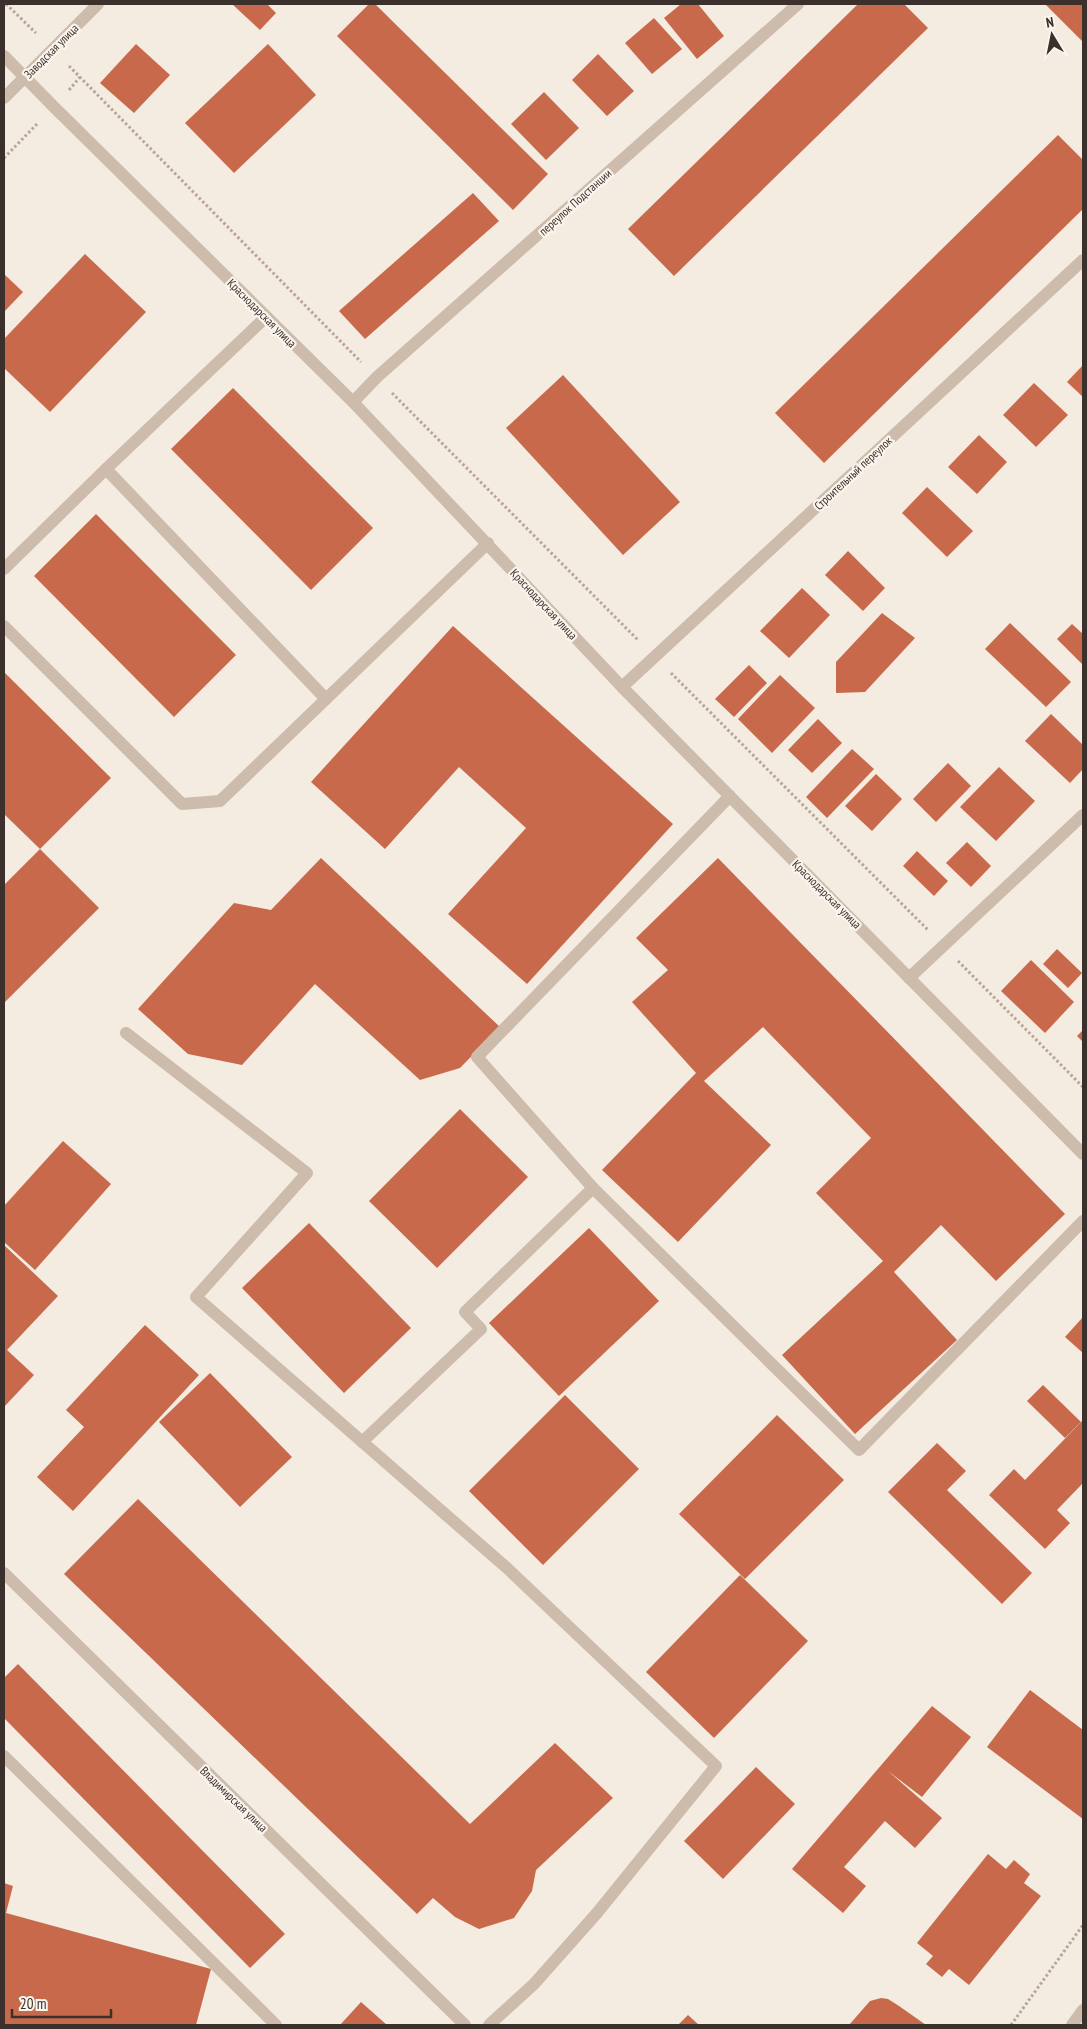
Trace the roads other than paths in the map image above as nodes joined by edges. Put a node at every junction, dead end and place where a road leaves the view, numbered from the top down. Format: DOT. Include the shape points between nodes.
graph roads {
  1 [pos="98,4"];
  2 [pos="798,4"];
  3 [pos="4,56"];
  4 [pos="24,77"];
  5 [pos="4,98"];
  6 [pos="1083,260"];
  7 [pos="266,317"];
  8 [pos="352,402"];
  9 [pos="106,469"];
  10 [pos="488,543"];
  11 [pos="4,569"];
  12 [pos="4,626"];
  13 [pos="622,687"];
  14 [pos="326,699"];
  15 [pos="730,796"];
  16 [pos="1083,815"];
  17 [pos="909,978"];
  18 [pos="126,1033"];
  19 [pos="1083,1154"];
  20 [pos="593,1188"];
  21 [pos="1083,1221"];
  22 [pos="362,1442"];
  23 [pos="4,1573"];
  24 [pos="4,1756"];
  25 [pos="1083,2010"];
  26 [pos="276,2025"];
  27 [pos="465,2025"];
  28 [pos="489,2025"];
  29 [pos="1072,2025"];
  1 -- 4 [label="street, Заводская улица"];
  2 -- 8 [label="street, переулок Подстанции"];
  3 -- 4 [label="street, Краснодарская улица"];
  4 -- 5 [label="street, Заводская улица"];
  4 -- 7 [label="street, Краснодарская улица"];
  6 -- 13 [label="street, Строительный переулок"];
  7 -- 8 [label="street, Краснодарская улица"];
  7 -- 9 [label="street"];
  8 -- 10 [label="street, Краснодарская улица"];
  9 -- 11 [label="street"];
  9 -- 14 [label="street"];
  10 -- 13 [label="street, Краснодарская улица"];
  10 -- 14 [label="street"];
  12 -- 14 [label="street" via="182,804 220,801"];
  13 -- 15 [label="street, Краснодарская улица"];
  15 -- 17 [label="street, Краснодарская улица"];
  15 -- 20 [label="street" via="477,1057"];
  16 -- 17 [label="street"];
  17 -- 19 [label="street, Краснодарская улица"];
  18 -- 22 [label="street" via="307,1173 196,1298"];
  20 -- 21 [label="street" via="859,1450"];
  20 -- 22 [label="street" via="465,1312 481,1329"];
  22 -- 28 [label="street" via="507,1568 716,1766 597,1913 534,1984"];
  23 -- 27 [label="street, Владимирская улица"];
  24 -- 26 [label="street"];
  25 -- 29 [label="street"];
}
